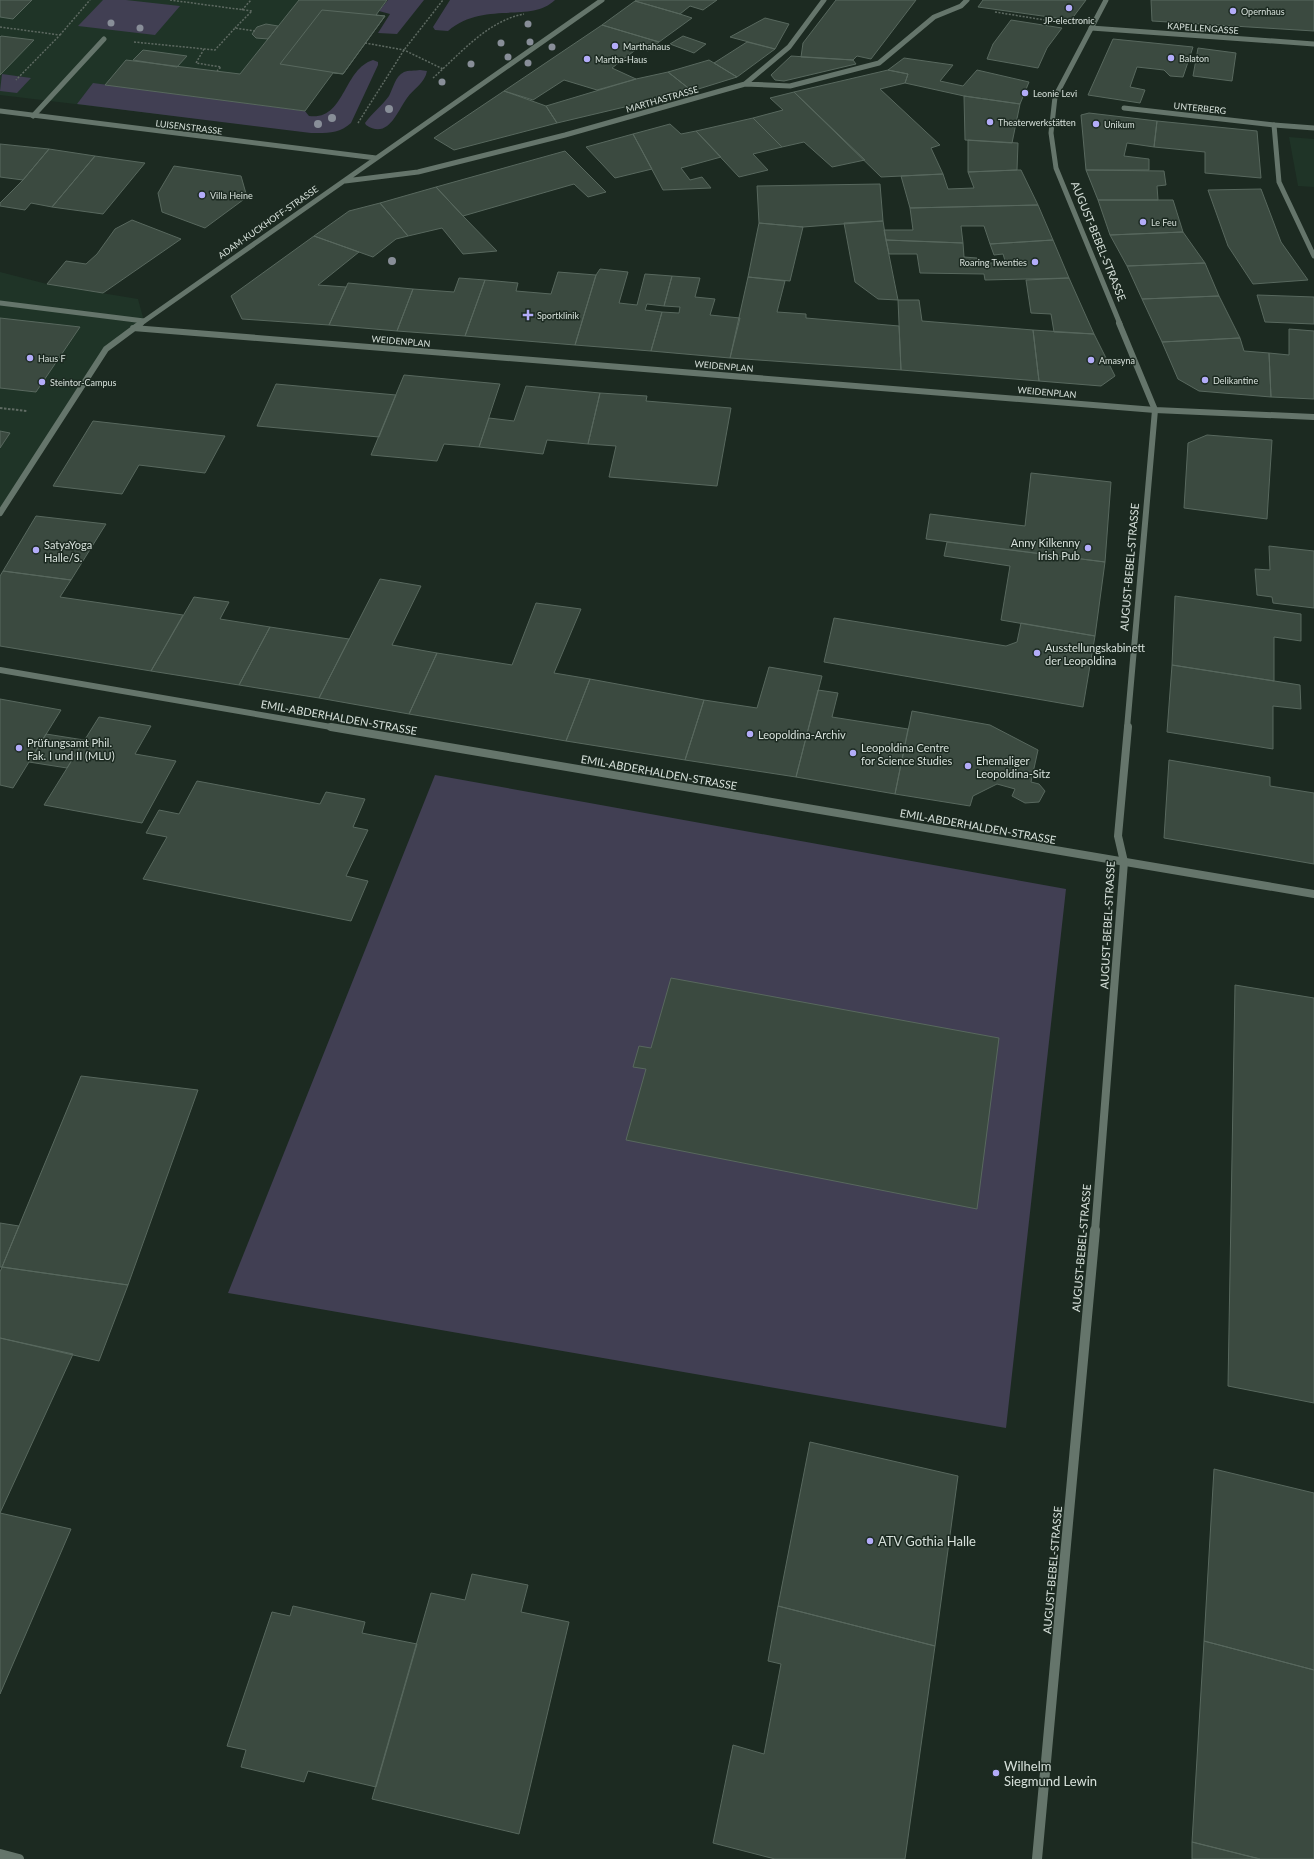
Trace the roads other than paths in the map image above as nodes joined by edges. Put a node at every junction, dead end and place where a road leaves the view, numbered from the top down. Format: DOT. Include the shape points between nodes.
graph roads {
  1 [pos="602,0"];
  2 [pos="824,0"];
  3 [pos="967,0"];
  4 [pos="1106,0"];
  5 [pos="1091,28"];
  6 [pos="104,39"];
  7 [pos="1314,44"];
  8 [pos="745,84"];
  9 [pos="1124,108"];
  10 [pos="0,112"];
  11 [pos="33,116"];
  12 [pos="1274,125"];
  13 [pos="1314,128"];
  14 [pos="376,158"];
  15 [pos="344,181"];
  16 [pos="1314,256"];
  17 [pos="0,303"];
  18 [pos="144,321"];
  19 [pos="133,328"];
  20 [pos="1155,410"];
  21 [pos="1314,417"];
  22 [pos="0,513"];
  23 [pos="0,670"];
  24 [pos="1124,862"];
  25 [pos="1314,894"];
  26 [pos="0,1854"];
  27 [pos="19,1859"];
  28 [pos="1037,1859"];
  1 -- 14 [label="street, ADAM-KUCKHOFF-STRASSE"];
  2 -- 8 [label="street" via="789,47"];
  3 -- 8 [label="street, MARTHASTRASSE" via="961,6 934,17 879,63 790,86"];
  4 -- 5 [label="street, AUGUST-BEBEL-STRASSE"];
  5 -- 7 [label="street, KAPELLENGASSE"];
  5 -- 20 [label="street, AUGUST-BEBEL-STRASSE" via="1055,97 1051,133 1056,168"];
  6 -- 11 [label="street"];
  8 -- 15 [label="street, MARTHASTRASSE" via="565,135 418,172"];
  9 -- 12 [label="street, UNTERBERG"];
  10 -- 11 [label="street, LUISENSTRASSE"];
  11 -- 14 [label="street, LUISENSTRASSE"];
  12 -- 13 [label="street, UNTERBERG"];
  12 -- 16 [label="street" via="1279,182"];
  14 -- 15 [label="street, ADAM-KUCKHOFF-STRASSE"];
  15 -- 18 [label="street, ADAM-KUCKHOFF-STRASSE"];
  17 -- 18 [label="street"];
  18 -- 19 [label="street, ADAM-KUCKHOFF-STRASSE"];
  19 -- 20 [label="street, WEIDENPLAN"];
  19 -- 22 [label="street, ADAM-KUCKHOFF-STRASSE" via="106,350"];
  20 -- 21 [label="street, WEIDENPLAN"];
  20 -- 24 [label="street, AUGUST-BEBEL-STRASSE" via="1118,836"];
  23 -- 24 [label="street, EMIL-ABDERHALDEN-STRASSE"];
  24 -- 25 [label="street, EMIL-ABDERHALDEN-STRASSE"];
  24 -- 28 [label="street, AUGUST-BEBEL-STRASSE" via="1104,1135"];
  26 -- 27 [label="street"];
}
